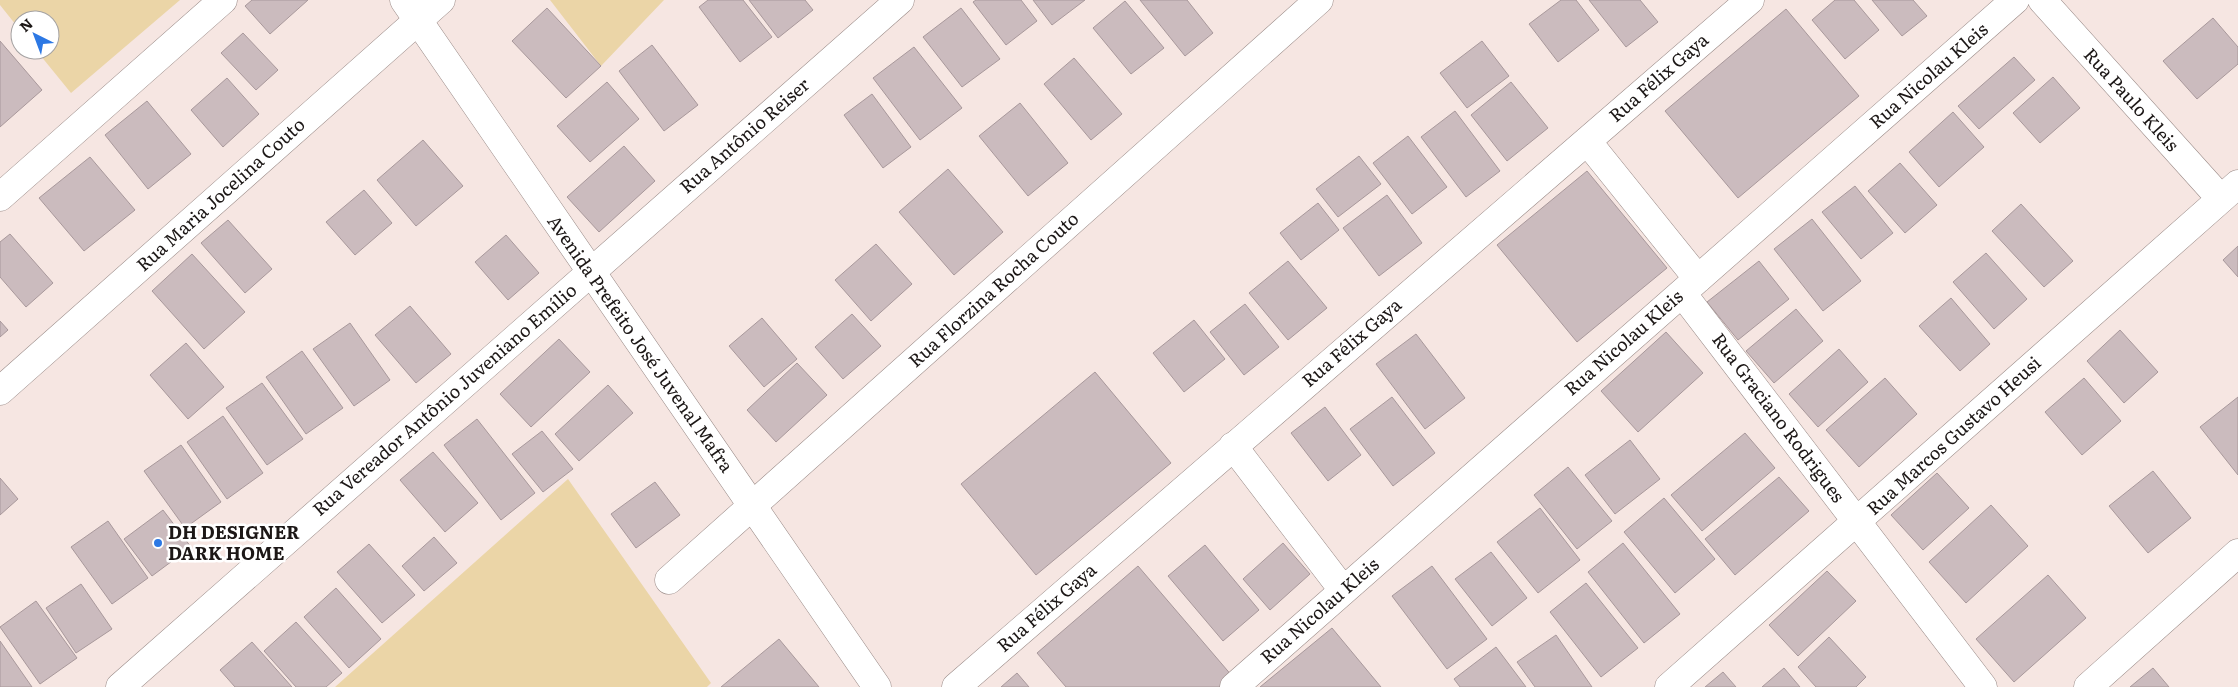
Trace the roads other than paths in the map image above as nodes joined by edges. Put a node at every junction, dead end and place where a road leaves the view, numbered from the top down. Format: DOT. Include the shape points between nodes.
graph roads {
  1 [pos="223,0"];
  2 [pos="441,0"];
  3 [pos="900,0"];
  4 [pos="1319,0"];
  5 [pos="1750,0"];
  6 [pos="2015,0"];
  7 [pos="2042,0"];
  8 [pos="411,10"];
  9 [pos="1586,141"];
  10 [pos="2230,192"];
  11 [pos="0,197"];
  12 [pos="591,272"];
  13 [pos="1690,286"];
  14 [pos="0,390"];
  15 [pos="1233,446"];
  16 [pos="752,506"];
  17 [pos="1857,521"];
  18 [pos="2238,553"];
  19 [pos="669,580"];
  20 [pos="1343,590"];
  21 [pos="120,687"];
  22 [pos="877,687"];
  23 [pos="956,687"];
  24 [pos="1234,687"];
  25 [pos="1669,687"];
  26 [pos="1983,687"];
  27 [pos="2088,687"];
  1 -- 11 [label="street"];
  2 -- 8 [label="street, Rua Maria Jocelina Couto"];
  3 -- 12 [label="street, Rua Antônio Reiser"];
  4 -- 16 [label="street, Rua Florzina Rocha Couto"];
  5 -- 9 [label="street, Rua Félix Gaya"];
  6 -- 13 [label="street, Rua Nicolau Kleis"];
  7 -- 10 [label="street, Rua Paulo Kleis"];
  8 -- 12 [label="street, Avenida Prefeito José Juvenal Mafra"];
  8 -- 14 [label="street, Rua Maria Jocelina Couto"];
  9 -- 13 [label="street, Rua Graciano Rodrigues"];
  9 -- 15 [label="street, Rua Félix Gaya"];
  10 -- 17 [label="street, Rua Marcos Gustavo Heusi"];
  12 -- 16 [label="street, Avenida Prefeito José Juvenal Mafra"];
  12 -- 21 [label="street, Rua Vereador Antônio Juveniano Emílio"];
  13 -- 17 [label="street, Rua Graciano Rodrigues"];
  13 -- 20 [label="street, Rua Nicolau Kleis"];
  15 -- 20 [label="street"];
  15 -- 23 [label="street, Rua Félix Gaya"];
  16 -- 19 [label="street, Rua Florzina Rocha Couto"];
  16 -- 22 [label="street, Avenida Prefeito José Juvenal Mafra"];
  17 -- 25 [label="street, Rua Marcos Gustavo Heusi"];
  17 -- 26 [label="street, Rua Graciano Rodrigues"];
  18 -- 27 [label="street"];
  20 -- 24 [label="street, Rua Nicolau Kleis"];
}
